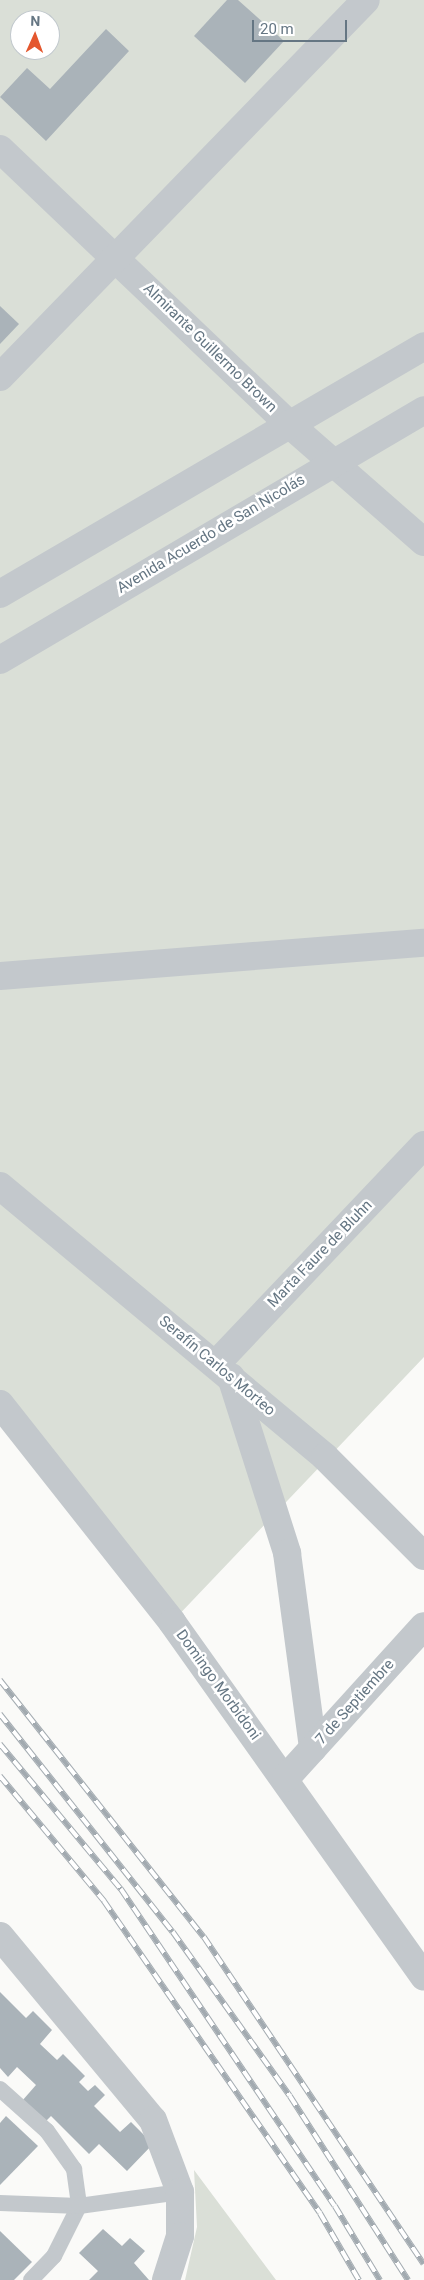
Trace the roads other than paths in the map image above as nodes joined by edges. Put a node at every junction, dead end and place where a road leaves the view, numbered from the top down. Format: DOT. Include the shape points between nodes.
graph roads {
  1 [pos="366,0"];
  2 [pos="0,149"];
  3 [pos="116,256"];
  4 [pos="424,346"];
  5 [pos="0,376"];
  6 [pos="424,410"];
  7 [pos="289,424"];
  8 [pos="334,461"];
  9 [pos="424,542"];
  10 [pos="0,594"];
  11 [pos="0,660"];
  12 [pos="424,943"];
  13 [pos="0,976"];
  14 [pos="424,1145"];
  15 [pos="0,1186"];
  16 [pos="223,1370"];
  17 [pos="0,1404"];
  18 [pos="424,1556"];
  19 [pos="424,1626"];
  20 [pos="313,1748"];
  21 [pos="286,1778"];
  22 [pos="0,1936"];
  23 [pos="424,1976"];
  24 [pos="0,2089"];
  25 [pos="180,2192"];
  26 [pos="0,2203"];
  27 [pos="79,2206"];
  28 [pos="31,2280"];
  29 [pos="166,2280"];
  1 -- 3 [label="street"];
  2 -- 3 [label="street, Almirante Guillermo Brown"];
  3 -- 5 [label="street"];
  3 -- 7 [label="street, Almirante Guillermo Brown"];
  4 -- 7 [label="street"];
  6 -- 8 [label="street, Avenida Acuerdo de San Nicolás"];
  7 -- 8 [label="street, Almirante Guillermo Brown"];
  7 -- 10 [label="street"];
  8 -- 9 [label="street, Almirante Guillermo Brown"];
  8 -- 11 [label="street, Avenida Acuerdo de San Nicolás"];
  12 -- 13 [label="street"];
  14 -- 16 [label="street, Marta Faure de Bluhn"];
  15 -- 16 [label="street, Serafín Carlos Morteo"];
  16 -- 18 [label="street, Serafín Carlos Morteo" via="325,1457"];
  16 -- 20 [label="street" via="287,1553"];
  17 -- 21 [label="street, Domingo Morbidoni" via="172,1622"];
  19 -- 20 [label="street, 7 de Septiembre"];
  20 -- 21 [label="street, 7 de Septiembre"];
  21 -- 23 [label="street, Domingo Morbidoni"];
  22 -- 25 [label="street" via="153,2120"];
  24 -- 27 [label="lane" via="47,2131 74,2169"];
  25 -- 27 [label="lane"];
  25 -- 29 [label="street" via="180,2236"];
  26 -- 27 [label="lane"];
  27 -- 28 [label="lane" via="54,2256"];
}
